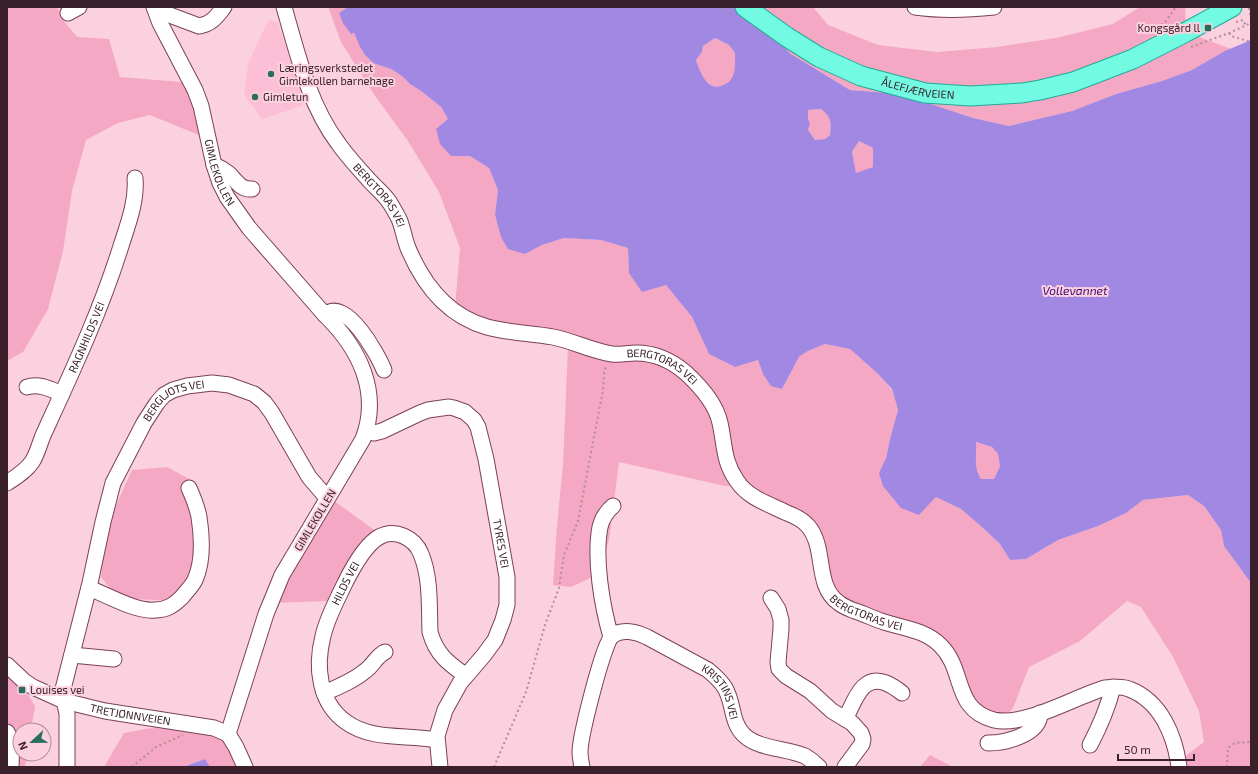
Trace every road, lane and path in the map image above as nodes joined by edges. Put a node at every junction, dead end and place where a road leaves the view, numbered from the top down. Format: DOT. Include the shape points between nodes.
graph roads {
  1 [pos="224,7"];
  2 [pos="284,7"];
  3 [pos="720,7"];
  4 [pos="915,7"];
  5 [pos="994,7"];
  6 [pos="1176,7"];
  7 [pos="1223,8"];
  8 [pos="156,10"];
  9 [pos="739,11"];
  10 [pos="1251,19"];
  11 [pos="1251,23"];
  12 [pos="1161,25"];
  13 [pos="1229,34"];
  14 [pos="1251,42"];
  15 [pos="1184,49"];
  16 [pos="214,165"];
  17 [pos="135,178"];
  18 [pos="252,189"];
  19 [pos="325,314"];
  20 [pos="609,354"];
  21 [pos="384,370"];
  22 [pos="27,387"];
  23 [pos="62,394"];
  24 [pos="366,430"];
  25 [pos="8,481"];
  26 [pos="189,488"];
  27 [pos="328,498"];
  28 [pos="613,506"];
  29 [pos="89,588"];
  30 [pos="771,598"];
  31 [pos="611,637"];
  32 [pos="385,652"];
  33 [pos="72,655"];
  34 [pos="114,659"];
  35 [pos="7,665"];
  36 [pos="465,675"];
  37 [pos="1113,687"];
  38 [pos="324,693"];
  39 [pos="902,693"];
  40 [pos="64,702"];
  41 [pos="1040,713"];
  42 [pos="845,719"];
  43 [pos="7,732"];
  44 [pos="185,734"];
  45 [pos="228,734"];
  46 [pos="437,740"];
  47 [pos="1251,742"];
  48 [pos="988,743"];
  49 [pos="1090,745"];
  50 [pos="11,767"];
  51 [pos="67,767"];
  52 [pos="132,767"];
  53 [pos="245,767"];
  54 [pos="440,767"];
  55 [pos="494,767"];
  56 [pos="582,767"];
  57 [pos="819,767"];
  58 [pos="845,767"];
  59 [pos="1179,767"];
  60 [pos="1227,767"];
  1 -- 8 [label="street" via="214,20 199,26"];
  2 -- 20 [label="street, BERGTORAS VEI" via="301,64 330,133 389,202 399,219 403,236 416,266 429,286 458,315 469,321 499,330 559,338"];
  3 -- 9 [label="path"];
  4 -- 5 [label="street" via="964,11"];
  6 -- 12 [label="path"];
  7 -- 9 [label="main road, ÅLEFJÆRVEIEN" via="1133,58 1073,82 1022,93 970,96 924,92 860,76 819,57"];
  7 -- 10 [label="path"];
  8 -- 16 [label="street, GIMLEKOLLEN" via="201,106"];
  11 -- 13 [label="path"];
  13 -- 14 [label="path"];
  13 -- 15 [label="path"];
  16 -- 18 [label="street" via="228,173 242,188"];
  16 -- 19 [label="street, GIMLEKOLLEN" via="220,183 237,213"];
  17 -- 23 [label="street, RAGNHILDS VEI" via="136,187 129,222 116,262 99,309"];
  19 -- 21 [label="street" via="337,310 361,330"];
  19 -- 24 [label="street, GIMLEKOLLEN" via="352,347 361,366 370,405"];
  20 -- 41 [label="street, BERGTORAS VEI" via="656,355 683,370 696,383 716,409 725,456 734,478 748,493 797,517 809,528 818,547 826,588 836,601 882,621 925,634 938,642 949,655 963,694 976,712 1005,721"];
  20 -- 55 [label="path" via="578,521 564,555 559,588 545,625 526,692"];
  22 -- 23 [label="street" via="36,385"];
  23 -- 25 [label="street, RAGNHILDS VEI" via="33,460 28,468"];
  24 -- 27 [label="street, GIMLEKOLLEN" via="363,440"];
  24 -- 36 [label="street, TYRES VEI" via="382,432 420,413 448,407 465,412 478,427 498,521 508,596 503,620 495,640"];
  26 -- 29 [label="street" via="199,516 201,553 194,581 180,599 167,608 140,609"];
  27 -- 29 [label="street, BERGLJOTS VEI" via="309,477 277,421 254,394 223,384 180,387 164,395 157,404 135,439 114,483 99,537"];
  27 -- 45 [label="street, GIMLEKOLLEN" via="282,575 271,601"];
  28 -- 31 [label="street" via="601,526 599,555 601,589"];
  29 -- 33 [label="street, BERGLJOTS VEI"];
  30 -- 42 [label="street" via="781,620 779,669"];
  31 -- 56 [label="street" via="599,669 583,732 580,751"];
  31 -- 57 [label="street, KRISTINS VEI" via="621,632 638,633 708,670 724,686 736,724 749,740 806,757"];
  32 -- 38 [label="street" via="379,654 367,670 356,678"];
  33 -- 34 [label="street"];
  33 -- 40 [label="street, BERGLJOTS VEI" via="63,689"];
  35 -- 40 [label="street, TRETJØNNVEIEN" via="33,687"];
  36 -- 38 [label="street, HILDS VEI" via="439,653 432,639 427,577 421,553 408,538 386,534 374,541 360,558 328,620 322,638 320,657"];
  36 -- 46 [label="street, TYRES VEI" via="445,710"];
  37 -- 41 [label="street, BERGTORAS VEI" via="1096,690"];
  37 -- 49 [label="street" via="1105,714"];
  37 -- 59 [label="street, BERGTORAS VEI" via="1129,689 1140,694 1162,715 1175,745"];
  38 -- 46 [label="street, HILDS VEI" via="340,717 366,732"];
  39 -- 42 [label="street" via="885,683 871,682 861,689"];
  40 -- 45 [label="street, TRETJØNNVEIEN" via="214,728"];
  40 -- 51 [label="street, BERGLJOTS VEI" via="67,714"];
  41 -- 48 [label="street" via="1035,726 1014,740"];
  42 -- 58 [label="street" via="859,729 863,739"];
  43 -- 50 [label="street" via="12,742"];
  44 -- 52 [label="path" via="156,747"];
  45 -- 53 [label="street"];
  46 -- 54 [label="street, TYRES VEI"];
  47 -- 60 [label="path" via="1235,743 1228,748"];
}
